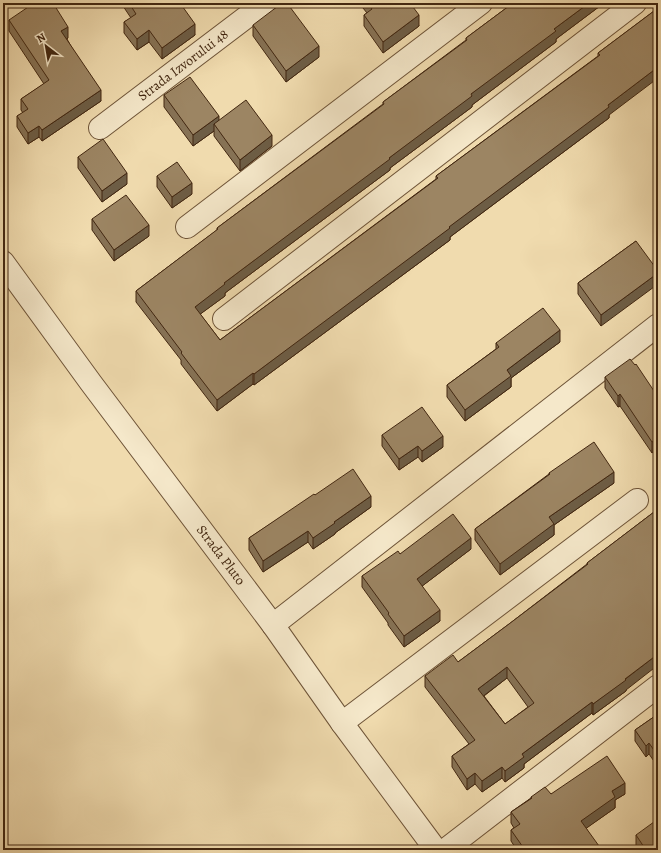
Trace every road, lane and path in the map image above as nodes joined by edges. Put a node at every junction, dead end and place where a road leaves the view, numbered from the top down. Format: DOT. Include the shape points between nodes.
graph roads {
  1 [pos="265,3"];
  2 [pos="481,3"];
  3 [pos="635,3"];
  4 [pos="100,128"];
  5 [pos="187,227"];
  6 [pos="3,262"];
  7 [pos="224,319"];
  8 [pos="658,325"];
  9 [pos="637,500"];
  10 [pos="273,625"];
  11 [pos="658,686"];
  12 [pos="342,722"];
  13 [pos="436,850"];
  14 [pos="445,850"];
  1 -- 4 [label="street, Strada Izvorului 48"];
  2 -- 5 [label="street"];
  3 -- 7 [label="street"];
  6 -- 10 [label="street, Strada Pluto"];
  8 -- 10 [label="street"];
  9 -- 12 [label="street"];
  10 -- 12 [label="street, Strada Pluto"];
  11 -- 14 [label="street"];
  12 -- 13 [label="street, Strada Pluto"];
}
